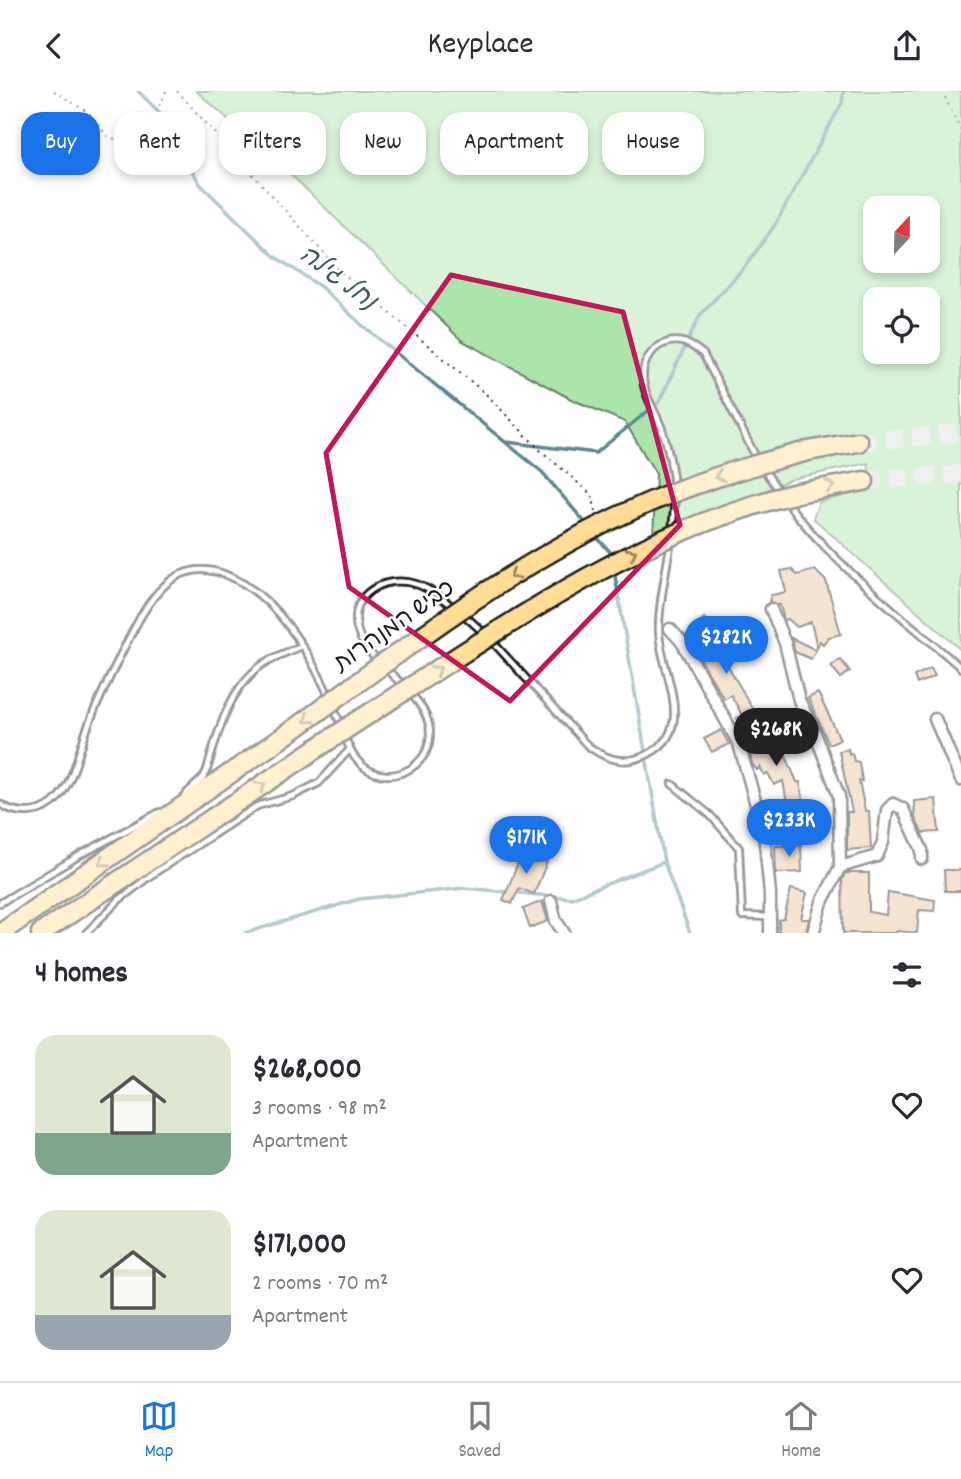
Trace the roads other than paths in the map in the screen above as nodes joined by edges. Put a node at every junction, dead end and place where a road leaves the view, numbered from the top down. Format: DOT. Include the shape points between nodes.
graph roads {
  1 [pos="858,442"];
  2 [pos="864,481"];
  3 [pos="771,609"];
  4 [pos="670,629"];
  5 [pos="301,646"];
  6 [pos="961,668"];
  7 [pos="935,719"];
  8 [pos="350,749"];
  9 [pos="961,780"];
  10 [pos="672,784"];
  11 [pos="180,799"];
  12 [pos="0,804"];
  13 [pos="165,809"];
  14 [pos="922,859"];
  15 [pos="841,867"];
  16 [pos="551,901"];
  17 [pos="0,903"];
  18 [pos="770,917"];
  19 [pos="0,933"];
  20 [pos="41,933"];
  21 [pos="86,933"];
  22 [pos="564,933"];
  23 [pos="770,933"];
  24 [pos="813,933"];
  1 -- 19 [label="highway, כביש המנהרות, one-way, bridge" via="766,461 698,483 632,510 527,566"];
  20 -- 2 [label="highway, one-way, bridge" via="520,617 622,558 718,516 797,493"];
  3 -- 15 [label="street" via="799,700 839,796"];
  4 -- 18 [label="street" via="682,642 739,744 764,832"];
  5 -- 8 [label="lane" via="318,673"];
  5 -- 11 [label="lane" via="261,665 251,675 226,712 203,778"];
  5 -- 12 [label="lane" via="274,610 231,577 200,569 177,577 145,609 102,693 58,797 31,812"];
  6 -- 8 [label="lane" via="836,559 801,521 752,453 703,354 692,345 672,342 654,350 642,377 663,432 675,496 659,629 676,717 665,740 639,758 603,757 477,625 426,589 402,581 369,592 356,610 356,622 365,647 426,713 431,726 429,744 411,769 391,774 364,766"];
  7 -- 9 [label="street"];
  8 -- 21 [label="lane" via="319,783 246,812 151,875"];
  10 -- 18 [label="lane" via="710,815 739,848 742,916"];
  13 -- 17 [label="lane"];
  14 -- 15 [label="street" via="903,809 892,804 877,856"];
  15 -- 24 [label="street" via="822,902"];
  16 -- 22 [label="street"];
  18 -- 23 [label="street"];
}
